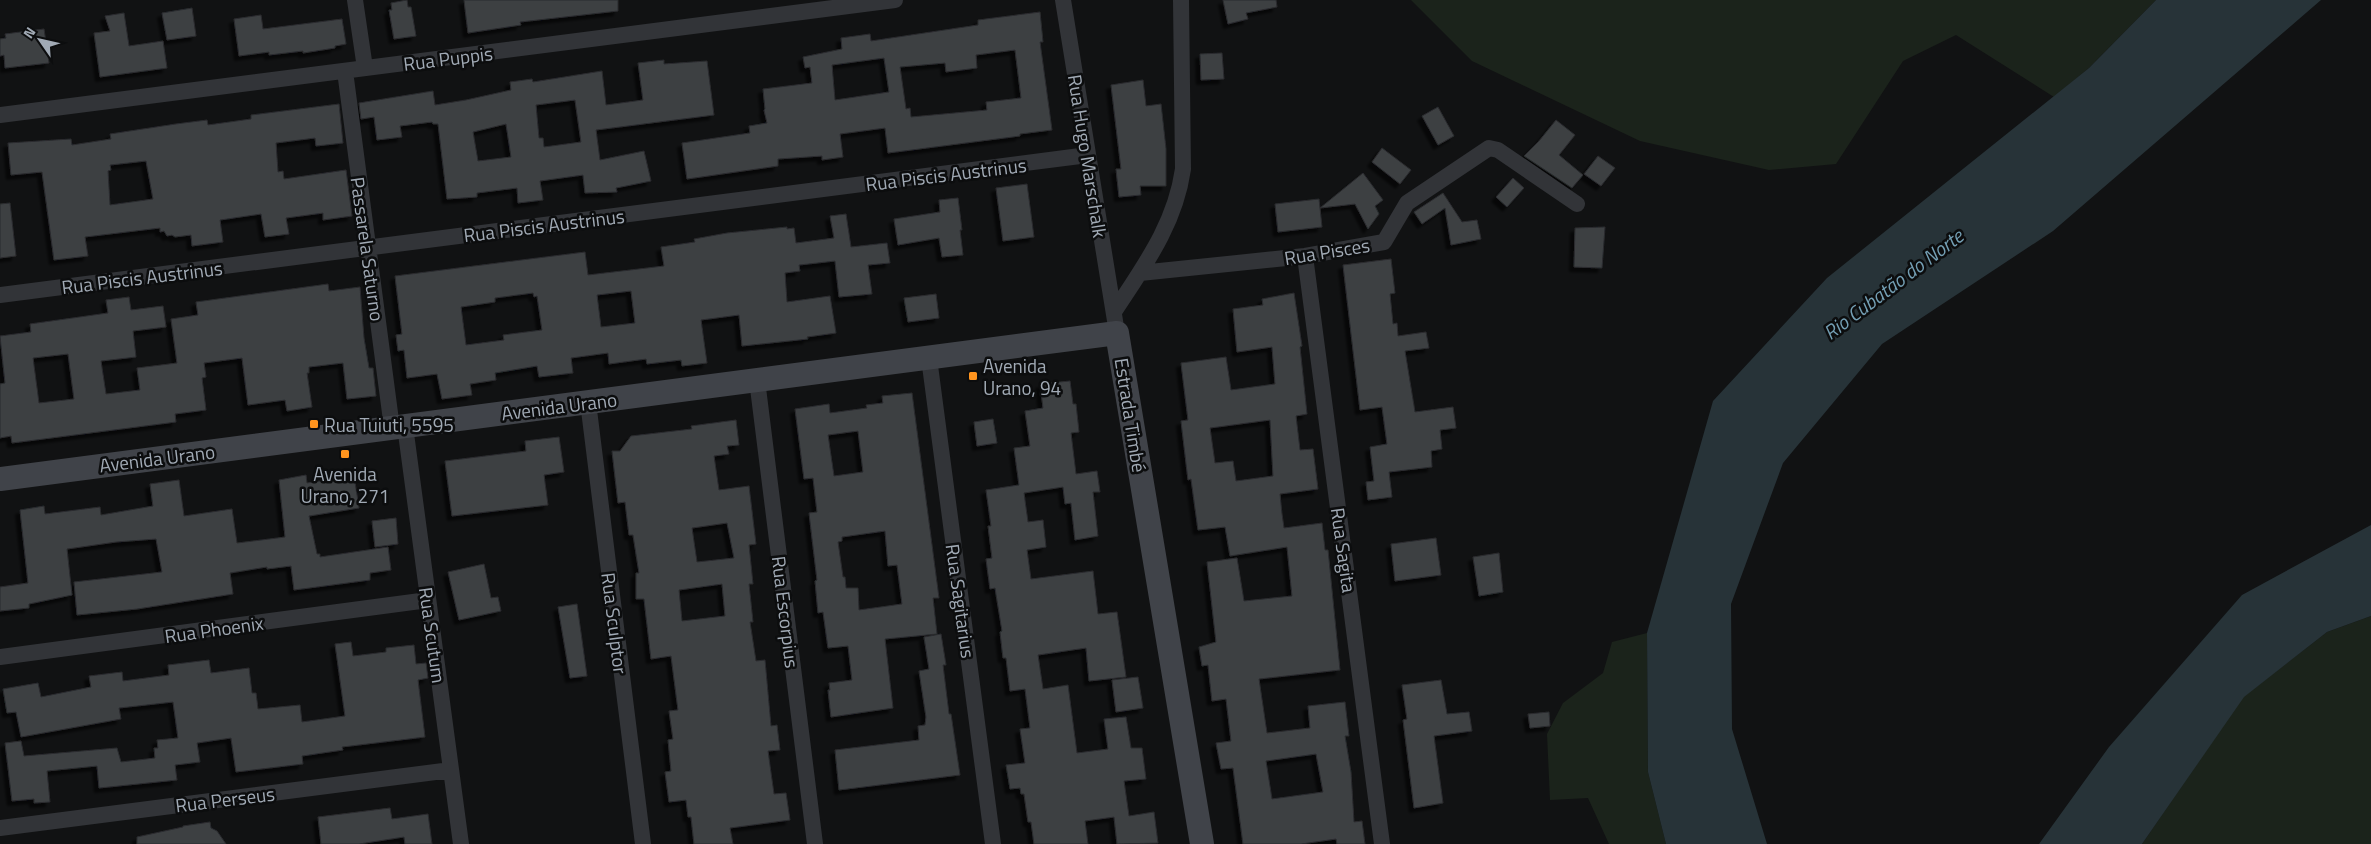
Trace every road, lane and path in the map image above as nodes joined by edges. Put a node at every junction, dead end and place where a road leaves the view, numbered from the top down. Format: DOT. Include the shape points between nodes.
graph roads {
  1 [pos="355,0"];
  2 [pos="895,0"];
  3 [pos="1062,0"];
  4 [pos="1181,0"];
  5 [pos="364,68"];
  6 [pos="344,71"];
  7 [pos="0,115"];
  8 [pos="1088,155"];
  9 [pos="1577,204"];
  10 [pos="368,248"];
  11 [pos="1305,256"];
  12 [pos="1140,273"];
  13 [pos="0,295"];
  14 [pos="1115,323"];
  15 [pos="929,358"];
  16 [pos="757,380"];
  17 [pos="588,402"];
  18 [pos="398,427"];
  19 [pos="0,479"];
  20 [pos="428,600"];
  21 [pos="0,657"];
  22 [pos="451,770"];
  23 [pos="0,828"];
  24 [pos="461,844"];
  25 [pos="642,844"];
  26 [pos="815,844"];
  27 [pos="993,844"];
  28 [pos="1202,844"];
  29 [pos="1382,844"];
  1 -- 5 [label="street"];
  2 -- 5 [label="street, Rua Puppis"];
  3 -- 8 [label="street, Rua Hugo Marschalk"];
  4 -- 12 [label="street" via="1182,169 1179,194 1171,218"];
  5 -- 6 [label="street, Rua Puppis"];
  6 -- 7 [label="street, Rua Puppis"];
  6 -- 10 [label="street, Passarela Saturno"];
  8 -- 10 [label="street, Rua Piscis Austrinus"];
  8 -- 14 [label="street, Rua Hugo Marschalk"];
  9 -- 11 [label="street, Rua Pisces" via="1498,150 1489,148 1407,203 1384,242"];
  10 -- 13 [label="street, Rua Piscis Austrinus"];
  10 -- 18 [label="street, Passarela Saturno"];
  11 -- 12 [label="street, Rua Pisces"];
  11 -- 29 [label="street, Rua Sagita"];
  12 -- 14 [label="street"];
  14 -- 15 [label="street, Avenida Urano"];
  14 -- 28 [label="street, Estrada Timbé"];
  15 -- 16 [label="street, Avenida Urano"];
  15 -- 27 [label="street, Rua Sagitarius"];
  16 -- 17 [label="street, Avenida Urano"];
  16 -- 26 [label="street, Rua Escorpius"];
  17 -- 18 [label="street, Avenida Urano"];
  17 -- 25 [label="street, Rua Sculptor"];
  18 -- 19 [label="street, Avenida Urano"];
  18 -- 20 [label="street, Rua Scutum"];
  20 -- 21 [label="street, Rua Phoenix"];
  20 -- 22 [label="street, Rua Scutum"];
  22 -- 23 [label="street, Rua Perseus"];
  22 -- 24 [label="street, Rua Scutum"];
}
